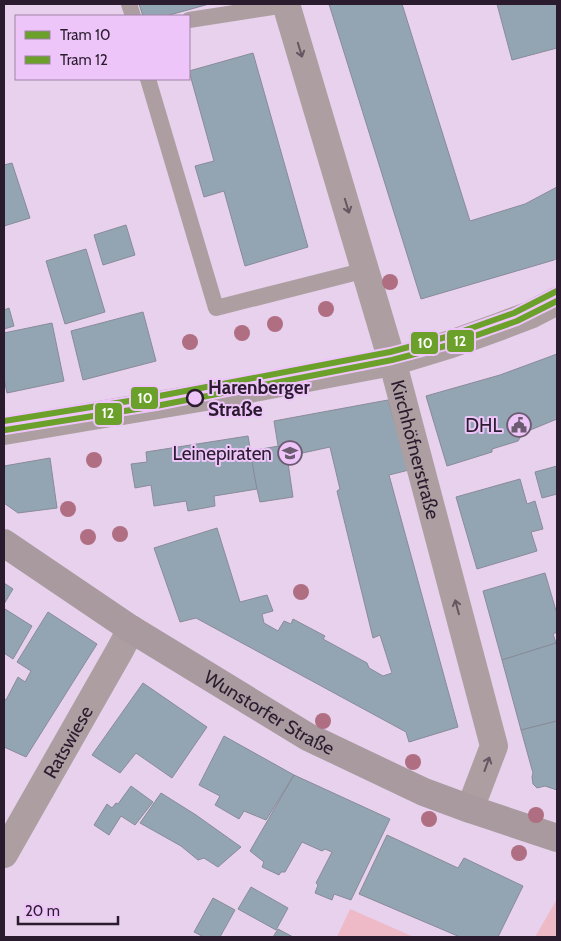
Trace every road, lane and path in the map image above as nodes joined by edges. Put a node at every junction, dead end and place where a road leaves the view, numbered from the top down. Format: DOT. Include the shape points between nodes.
graph roads {
  1 [pos="286,4"];
  2 [pos="190,20"];
  3 [pos="148,80"];
  4 [pos="362,259"];
  5 [pos="557,301"];
  6 [pos="392,362"];
  7 [pos="4,431"];
  8 [pos="4,543"];
  9 [pos="130,630"];
  10 [pos="470,810"];
  11 [pos="557,838"];
  12 [pos="4,854"];
  1 -- 2 [label="lane"];
  1 -- 4 [label="street, Kirchhöfnerstraße, one-way"];
  3 -- 4 [label="lane" via="216,308"];
  4 -- 6 [label="street, Kirchhöfnerstraße"];
  5 -- 6 [label="street" via="501,326"];
  6 -- 7 [label="street"];
  10 -- 6 [label="street, Kirchhöfnerstraße, one-way" via="494,746"];
  8 -- 9 [label="main road, Wunstorfer Straße"];
  9 -- 10 [label="main road, Wunstorfer Straße" via="308,737"];
  9 -- 12 [label="street, Ratswiese"];
  10 -- 11 [label="main road, Wunstorfer Straße"];
}
